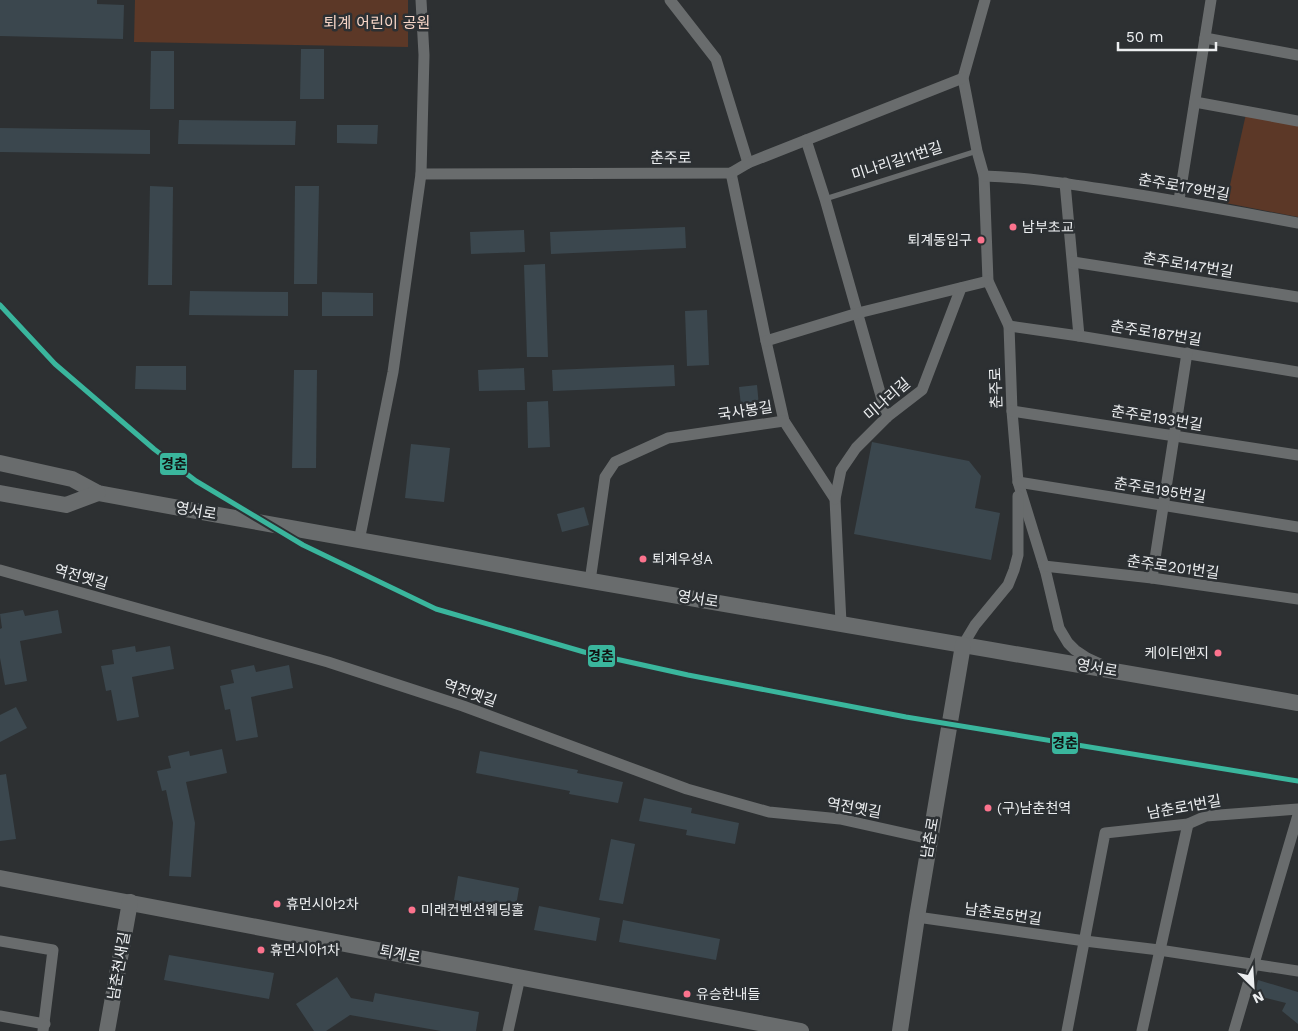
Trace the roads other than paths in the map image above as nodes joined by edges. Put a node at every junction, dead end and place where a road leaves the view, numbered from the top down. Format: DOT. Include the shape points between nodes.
graph roads {
  1 [pos="421,0"];
  2 [pos="670,0"];
  3 [pos="985,0"];
  4 [pos="1211,0"];
  5 [pos="1205,38"];
  6 [pos="1298,55"];
  7 [pos="963,78"];
  8 [pos="1194,102"];
  9 [pos="1298,121"];
  10 [pos="806,140"];
  11 [pos="977,151"];
  12 [pos="748,163"];
  13 [pos="731,173"];
  14 [pos="421,174"];
  15 [pos="984,176"];
  16 [pos="1065,183"];
  17 [pos="825,199"];
  18 [pos="1179,200"];
  19 [pos="1298,223"];
  20 [pos="1073,262"];
  21 [pos="988,281"];
  22 [pos="961,288"];
  23 [pos="1298,297"];
  24 [pos="858,313"];
  25 [pos="1009,326"];
  26 [pos="1079,336"];
  27 [pos="766,342"];
  28 [pos="1187,354"];
  29 [pos="1298,372"];
  30 [pos="1012,411"];
  31 [pos="887,417"];
  32 [pos="784,420"];
  33 [pos="1174,436"];
  34 [pos="1298,455"];
  35 [pos="0,463"];
  36 [pos="1018,482"];
  37 [pos="0,493"];
  38 [pos="98,493"];
  39 [pos="835,499"];
  40 [pos="1163,506"];
  41 [pos="1298,527"];
  42 [pos="359,541"];
  43 [pos="1044,566"];
  44 [pos="0,570"];
  45 [pos="1152,578"];
  46 [pos="590,581"];
  47 [pos="1298,599"];
  48 [pos="842,623"];
  49 [pos="963,645"];
  50 [pos="1112,670"];
  51 [pos="1298,703"];
  52 [pos="1298,810"];
  53 [pos="1298,815"];
  54 [pos="1188,824"];
  55 [pos="930,839"];
  56 [pos="0,878"];
  57 [pos="130,902"];
  58 [pos="917,917"];
  59 [pos="0,941"];
  60 [pos="1085,941"];
  61 [pos="1159,950"];
  62 [pos="1254,964"];
  63 [pos="1298,971"];
  64 [pos="520,977"];
  65 [pos="0,1016"];
  66 [pos="753,1026"];
  67 [pos="44,1028"];
  68 [pos="107,1031"];
  69 [pos="508,1031"];
  70 [pos="801,1031"];
  71 [pos="900,1031"];
  72 [pos="1067,1031"];
  73 [pos="1142,1031"];
  74 [pos="1234,1031"];
  1 -- 14 [label="street" via="424,55"];
  2 -- 12 [label="street" via="716,59"];
  3 -- 7 [label="street, 춘주로"];
  4 -- 5 [label="street"];
  5 -- 6 [label="street"];
  5 -- 8 [label="street"];
  7 -- 10 [label="street"];
  7 -- 11 [label="street, 춘주로"];
  8 -- 9 [label="street"];
  8 -- 18 [label="street"];
  10 -- 12 [label="street"];
  10 -- 17 [label="street"];
  11 -- 15 [label="street, 춘주로"];
  11 -- 17 [label="lane, 미나리길11번길"];
  12 -- 13 [label="street"];
  13 -- 14 [label="street, 춘주로"];
  13 -- 27 [label="street, 국사봉길"];
  14 -- 42 [label="street" via="393,372"];
  15 -- 16 [label="street, 춘주로179번길"];
  15 -- 21 [label="street, 춘주로"];
  16 -- 18 [label="street, 춘주로179번길"];
  16 -- 20 [label="street"];
  17 -- 24 [label="street"];
  18 -- 19 [label="street, 춘주로179번길"];
  20 -- 23 [label="street, 춘주로147번길"];
  20 -- 26 [label="street"];
  21 -- 22 [label="street"];
  21 -- 25 [label="street, 춘주로"];
  22 -- 24 [label="street"];
  22 -- 31 [label="street, 미나리길" via="922,390"];
  24 -- 27 [label="street"];
  24 -- 31 [label="street"];
  25 -- 26 [label="street, 춘주로187번길"];
  25 -- 30 [label="street, 춘주로"];
  26 -- 28 [label="street, 춘주로187번길"];
  27 -- 32 [label="street, 국사봉길"];
  28 -- 29 [label="street, 춘주로187번길"];
  28 -- 33 [label="street"];
  30 -- 33 [label="street, 춘주로193번길"];
  30 -- 36 [label="street, 춘주로"];
  31 -- 39 [label="street, 미나리길" via="856,448 841,470"];
  32 -- 39 [label="street, 미나리길"];
  32 -- 46 [label="street, 국사봉길" via="668,438 615,462 605,478"];
  33 -- 34 [label="street, 춘주로193번길"];
  33 -- 40 [label="street"];
  35 -- 38 [label="street, 영서로" via="72,479"];
  36 -- 40 [label="street, 춘주로195번길"];
  36 -- 43 [label="street, 춘주로"];
  36 -- 49 [label="street" via="1019,534 1014,570 1008,585"];
  37 -- 38 [label="street" via="66,505"];
  38 -- 42 [label="street, 영서로"];
  39 -- 48 [label="street, 미나리길"];
  40 -- 41 [label="street, 춘주로195번길"];
  40 -- 45 [label="street"];
  42 -- 46 [label="street, 영서로"];
  43 -- 45 [label="street, 춘주로201번길"];
  43 -- 50 [label="street, 춘주로" via="1064,637 1087,658"];
  44 -- 55 [label="street, 역전옛길" via="328,662 463,706 687,789 769,812 840,819"];
  45 -- 47 [label="street, 춘주로201번길"];
  46 -- 48 [label="street, 영서로"];
  48 -- 49 [label="street, 영서로"];
  49 -- 50 [label="street, 영서로"];
  49 -- 55 [label="street, 남춘로"];
  50 -- 51 [label="street, 영서로"];
  52 -- 54 [label="street, 남춘로1번길" via="1206,816"];
  53 -- 62 [label="street"];
  54 -- 60 [label="street, 남춘로1번길" via="1105,833"];
  54 -- 61 [label="street"];
  55 -- 58 [label="street, 남춘로"];
  56 -- 57 [label="street, 퇴계로"];
  57 -- 64 [label="street, 퇴계로"];
  57 -- 68 [label="street, 남춘천새길"];
  58 -- 60 [label="street, 남춘로5번길"];
  58 -- 71 [label="street, 남춘로"];
  59 -- 67 [label="street" via="53,950"];
  60 -- 61 [label="street, 남춘로5번길"];
  60 -- 72 [label="street"];
  61 -- 62 [label="street, 남춘로5번길"];
  61 -- 73 [label="street"];
  62 -- 63 [label="street, 남춘로5번길"];
  62 -- 74 [label="street"];
  64 -- 66 [label="street, 퇴계로"];
  64 -- 69 [label="street"];
  65 -- 67 [label="street"];
  66 -- 70 [label="street, 퇴계로"];
}
